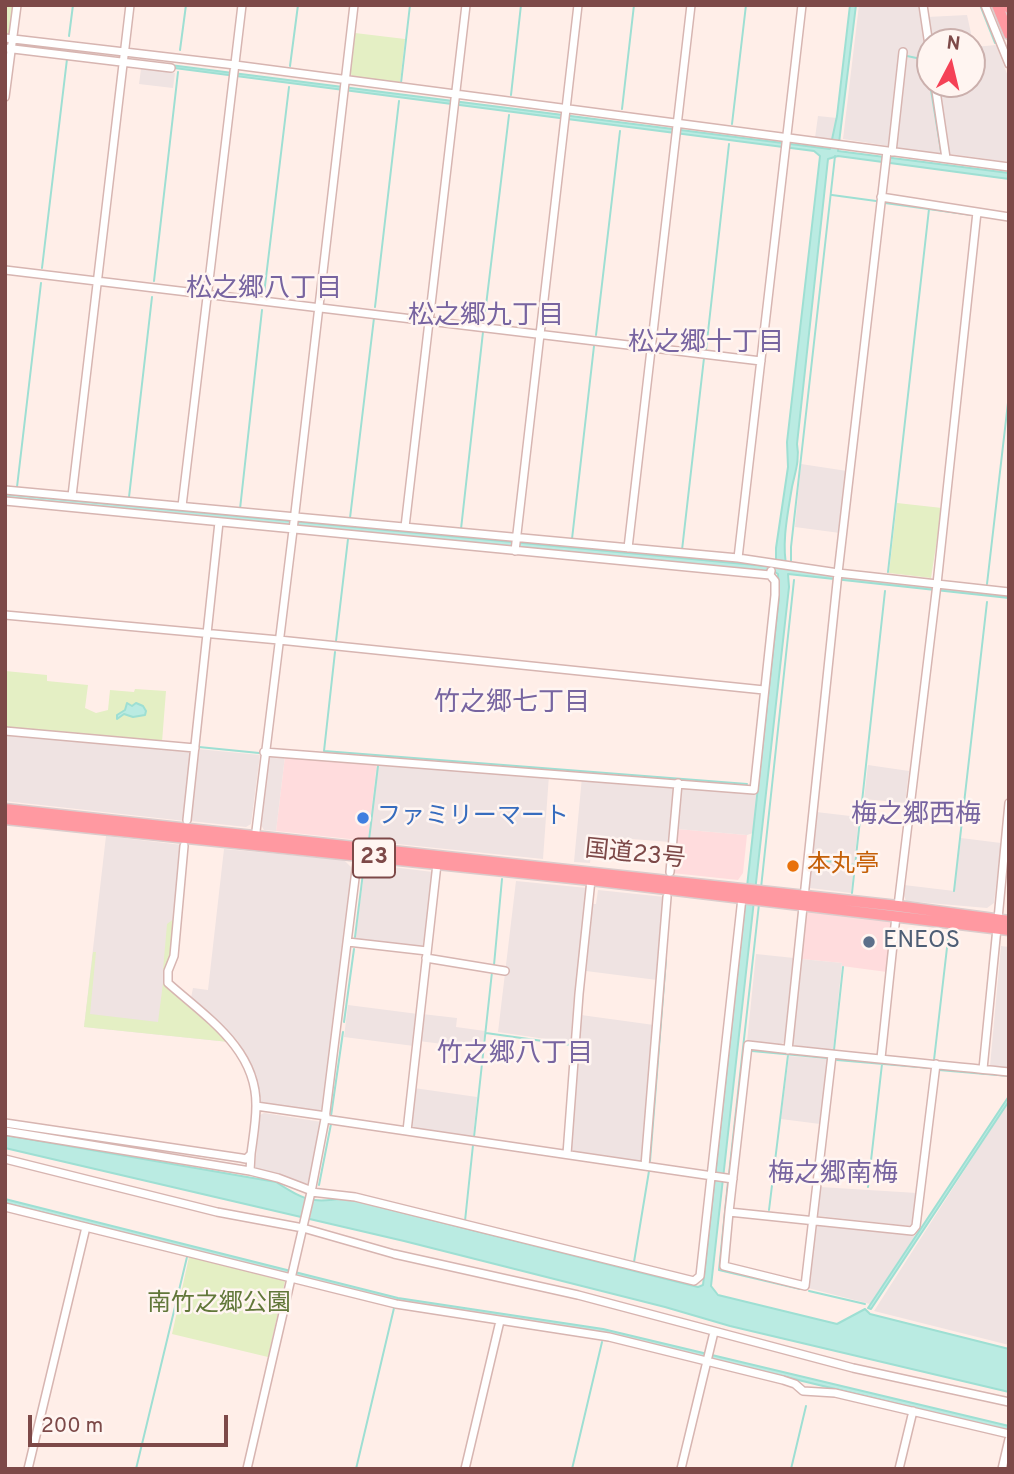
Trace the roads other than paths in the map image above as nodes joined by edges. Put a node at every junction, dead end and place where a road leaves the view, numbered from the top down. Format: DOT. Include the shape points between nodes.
graph roads {
  1 [pos="17,5"];
  2 [pos="130,5"];
  3 [pos="242,5"];
  4 [pos="354,5"];
  5 [pos="466,5"];
  6 [pos="578,5"];
  7 [pos="691,5"];
  8 [pos="802,5"];
  9 [pos="923,5"];
  10 [pos="985,5"];
  11 [pos="997,5"];
  12 [pos="926,28"];
  13 [pos="1009,34"];
  14 [pos="9,39"];
  15 [pos="8,48"];
  16 [pos="903,52"];
  17 [pos="124,57"];
  18 [pos="1009,64"];
  19 [pos="171,68"];
  20 [pos="234,71"];
  21 [pos="6,81"];
  22 [pos="344,85"];
  23 [pos="5,97"];
  24 [pos="937,98"];
  25 [pos="454,99"];
  26 [pos="566,114"];
  27 [pos="676,128"];
  28 [pos="786,142"];
  29 [pos="888,152"];
  30 [pos="946,158"];
  31 [pos="1009,167"];
  32 [pos="881,197"];
  33 [pos="977,212"];
  34 [pos="1009,217"];
  35 [pos="5,270"];
  36 [pos="97,281"];
  37 [pos="208,294"];
  38 [pos="319,307"];
  39 [pos="428,320"];
  40 [pos="540,334"];
  41 [pos="650,347"];
  42 [pos="761,361"];
  43 [pos="5,490"];
  44 [pos="72,496"];
  45 [pos="5,501"];
  46 [pos="183,506"];
  47 [pos="295,518"];
  48 [pos="219,522"];
  49 [pos="405,527"];
  50 [pos="293,530"];
  51 [pos="517,538"];
  52 [pos="628,548"];
  53 [pos="515,551"];
  54 [pos="738,558"];
  55 [pos="772,567"];
  56 [pos="838,576"];
  57 [pos="937,587"];
  58 [pos="1009,592"];
  59 [pos="5,615"];
  60 [pos="207,633"];
  61 [pos="279,640"];
  62 [pos="764,690"];
  63 [pos="5,731"];
  64 [pos="195,748"];
  65 [pos="264,752"];
  66 [pos="678,783"];
  67 [pos="1009,803"];
  68 [pos="5,809"];
  69 [pos="5,819"];
  70 [pos="187,820"];
  71 [pos="254,840"];
  72 [pos="184,846"];
  73 [pos="358,852"];
  74 [pos="437,864"];
  75 [pos="670,872"];
  76 [pos="591,880"];
  77 [pos="744,895"];
  78 [pos="667,897"];
  79 [pos="804,900"];
  80 [pos="897,911"];
  81 [pos="1003,922"];
  82 [pos="1009,931"];
  83 [pos="348,942"];
  84 [pos="426,954"];
  85 [pos="505,971"];
  86 [pos="788,1050"];
  87 [pos="832,1055"];
  88 [pos="881,1058"];
  89 [pos="936,1064"];
  90 [pos="983,1069"];
  91 [pos="1009,1072"];
  92 [pos="256,1106"];
  93 [pos="326,1117"];
  94 [pos="5,1123"];
  95 [pos="407,1130"];
  96 [pos="5,1131"];
  97 [pos="251,1154"];
  98 [pos="567,1154"];
  99 [pos="5,1159"];
  100 [pos="645,1166"];
  101 [pos="250,1171"];
  102 [pos="712,1176"];
  103 [pos="729,1178"];
  104 [pos="311,1193"];
  105 [pos="5,1207"];
  106 [pos="729,1212"];
  107 [pos="814,1220"];
  108 [pos="304,1225"];
  109 [pos="86,1227"];
  110 [pos="292,1278"];
  111 [pos="500,1321"];
  112 [pos="714,1332"];
  113 [pos="708,1359"];
  114 [pos="1009,1402"];
  115 [pos="913,1411"];
  116 [pos="1009,1436"];
  117 [pos="28,1469"];
  118 [pos="247,1469"];
  119 [pos="465,1469"];
  120 [pos="681,1469"];
  121 [pos="899,1469"];
  122 [pos="1002,1469"];
  1 -- 14 [label="street"];
  2 -- 17 [label="street"];
  3 -- 20 [label="street"];
  4 -- 22 [label="street"];
  5 -- 25 [label="street"];
  6 -- 26 [label="street"];
  7 -- 27 [label="street"];
  8 -- 28 [label="street"];
  9 -- 12 [label="street"];
  10 -- 18 [label="street"];
  11 -- 13 [label="highway"];
  14 -- 15 [label="street"];
  14 -- 17 [label="street"];
  15 -- 17 [label="street"];
  15 -- 21 [label="street"];
  16 -- 29 [label="street"];
  17 -- 19 [label="street"];
  17 -- 20 [label="street"];
  17 -- 36 [label="street"];
  20 -- 22 [label="street"];
  20 -- 37 [label="street"];
  21 -- 23 [label="street"];
  22 -- 25 [label="street"];
  22 -- 38 [label="street"];
  24 -- 30 [label="street"];
  25 -- 26 [label="street"];
  25 -- 39 [label="street"];
  26 -- 27 [label="street"];
  26 -- 40 [label="street"];
  27 -- 28 [label="street"];
  27 -- 41 [label="street"];
  28 -- 29 [label="street"];
  28 -- 42 [label="street"];
  29 -- 30 [label="street"];
  29 -- 32 [label="street"];
  30 -- 31 [label="street"];
  32 -- 33 [label="street"];
  32 -- 56 [label="street"];
  33 -- 34 [label="street"];
  33 -- 57 [label="street"];
  35 -- 36 [label="street"];
  36 -- 37 [label="street"];
  36 -- 44 [label="street"];
  37 -- 38 [label="street"];
  37 -- 46 [label="street"];
  38 -- 39 [label="street"];
  38 -- 47 [label="street"];
  39 -- 40 [label="street"];
  39 -- 49 [label="street"];
  40 -- 41 [label="street"];
  40 -- 51 [label="street"];
  41 -- 42 [label="street"];
  41 -- 52 [label="street"];
  42 -- 54 [label="street"];
  43 -- 44 [label="street"];
  44 -- 46 [label="street"];
  45 -- 48 [label="street"];
  46 -- 47 [label="street"];
  47 -- 49 [label="street"];
  47 -- 50 [label="street"];
  48 -- 50 [label="street"];
  48 -- 60 [label="street"];
  49 -- 51 [label="street"];
  50 -- 53 [label="street"];
  50 -- 61 [label="street"];
  51 -- 52 [label="street"];
  51 -- 53 [label="street"];
  52 -- 54 [label="street"];
  53 -- 55 [label="street"];
  54 -- 55 [label="street"];
  55 -- 56 [label="street"];
  55 -- 62 [label="street" via="775,595"];
  56 -- 57 [label="street"];
  56 -- 79 [label="street"];
  57 -- 58 [label="street"];
  57 -- 80 [label="street"];
  59 -- 60 [label="street"];
  60 -- 61 [label="street"];
  60 -- 64 [label="street"];
  61 -- 62 [label="street"];
  61 -- 65 [label="street"];
  62 -- 66 [label="street" via="754,790"];
  63 -- 64 [label="street"];
  64 -- 70 [label="street"];
  65 -- 66 [label="street"];
  65 -- 71 [label="street"];
  66 -- 75 [label="street"];
  67 -- 81 [label="street"];
  68 -- 71 [label="highway, 国道23号 / 23"];
  69 -- 71 [label="highway, 国道23号 / 23"];
  71 -- 73 [label="highway, 国道23号 / 23"];
  72 -- 92 [label="street" via="168,983 237,1046 254,1085"];
  73 -- 74 [label="highway, 国道23号 / 23"];
  73 -- 77 [label="highway, 国道23号 / 23"];
  73 -- 83 [label="street"];
  74 -- 76 [label="highway, 国道23号 / 23"];
  74 -- 84 [label="street"];
  76 -- 77 [label="highway, 国道23号 / 23"];
  76 -- 98 [label="street"];
  77 -- 79 [label="highway, 国道23号 / 23"];
  77 -- 102 [label="street"];
  78 -- 100 [label="street"];
  79 -- 80 [label="highway, 国道23号 / 23"];
  79 -- 86 [label="street"];
  80 -- 81 [label="highway, 国道23号 / 23"];
  80 -- 88 [label="street"];
  81 -- 82 [label="highway, 国道23号"];
  81 -- 90 [label="street"];
  83 -- 84 [label="street"];
  83 -- 93 [label="street"];
  84 -- 85 [label="street"];
  84 -- 95 [label="street"];
  86 -- 87 [label="street"];
  86 -- 103 [label="street" via="748,1045"];
  87 -- 88 [label="street"];
  87 -- 107 [label="street"];
  88 -- 89 [label="street"];
  89 -- 90 [label="street"];
  89 -- 107 [label="street" via="916,1226 912,1231"];
  90 -- 91 [label="street"];
  92 -- 93 [label="street"];
  92 -- 97 [label="street"];
  93 -- 95 [label="street"];
  93 -- 104 [label="street"];
  94 -- 97 [label="street" via="241,1158"];
  95 -- 98 [label="street"];
  96 -- 101 [label="street"];
  97 -- 101 [label="street"];
  98 -- 100 [label="street"];
  99 -- 108 [label="street" via="217,1212"];
  100 -- 102 [label="street"];
  101 -- 104 [label="street"];
  102 -- 103 [label="street"];
  102 -- 104 [label="street" via="700,1276 694,1281 355,1196"];
  103 -- 106 [label="street"];
  104 -- 108 [label="street"];
  105 -- 109 [label="street"];
  106 -- 107 [label="street"];
  106 -- 107 [label="street" via="723,1266 805,1286"];
  108 -- 110 [label="street"];
  108 -- 112 [label="street" via="394,1254 578,1295"];
  109 -- 110 [label="street"];
  109 -- 117 [label="street"];
  110 -- 111 [label="street" via="396,1304"];
  110 -- 118 [label="street"];
  111 -- 113 [label="street" via="609,1337"];
  111 -- 119 [label="street"];
  112 -- 113 [label="street"];
  112 -- 114 [label="street"];
  113 -- 115 [label="street" via="795,1384 803,1391"];
  113 -- 120 [label="street"];
  115 -- 116 [label="street"];
  115 -- 121 [label="street"];
  116 -- 122 [label="street"];
}
